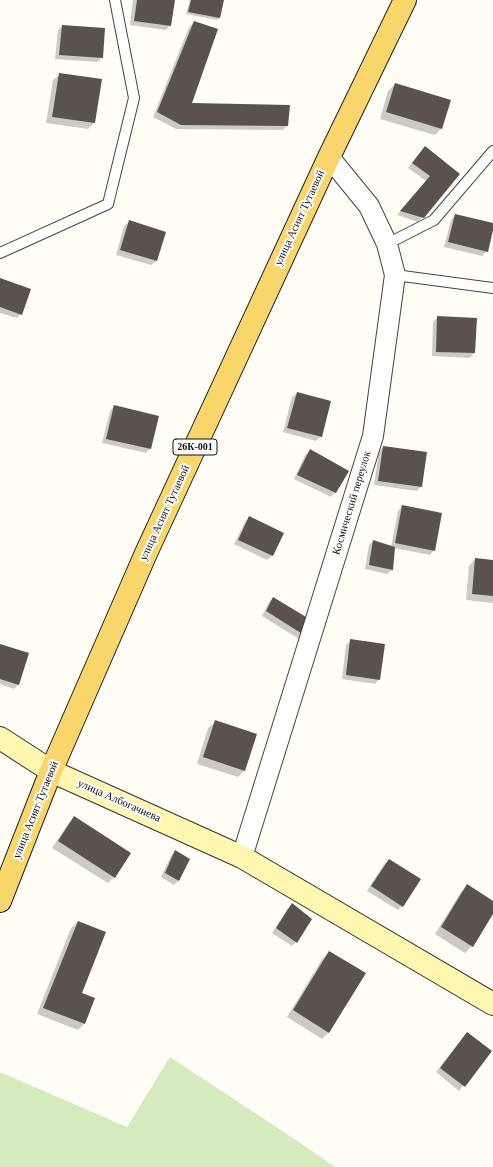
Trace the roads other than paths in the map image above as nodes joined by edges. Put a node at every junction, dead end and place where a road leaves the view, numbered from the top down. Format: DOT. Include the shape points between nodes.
graph roads {
  1 [pos="115,0"];
  2 [pos="405,0"];
  3 [pos="493,151"];
  4 [pos="329,157"];
  5 [pos="387,244"];
  6 [pos="0,253"];
  7 [pos="395,275"];
  8 [pos="493,288"];
  9 [pos="0,738"];
  10 [pos="51,771"];
  11 [pos="242,857"];
  12 [pos="0,901"];
  13 [pos="493,1004"];
  1 -- 6 [label="lane" via="134,98 108,204"];
  2 -- 4 [label="main road, улица Асият Тутаевой / 26К-001"];
  3 -- 5 [label="lane" via="434,220"];
  4 -- 5 [label="street, Космический переулок" via="369,206"];
  4 -- 10 [label="main road, улица Асият Тутаевой / 26К-001" via="147,551"];
  5 -- 7 [label="street, Космический переулок"];
  7 -- 8 [label="lane"];
  7 -- 11 [label="street, Космический переулок" via="373,436"];
  9 -- 10 [label="street, улица Албогачиева"];
  10 -- 11 [label="street, улица Албогачиева"];
  10 -- 12 [label="main road, улица Асият Тутаевой / 26К-001"];
  11 -- 13 [label="street, улица Албогачиева"];
}
